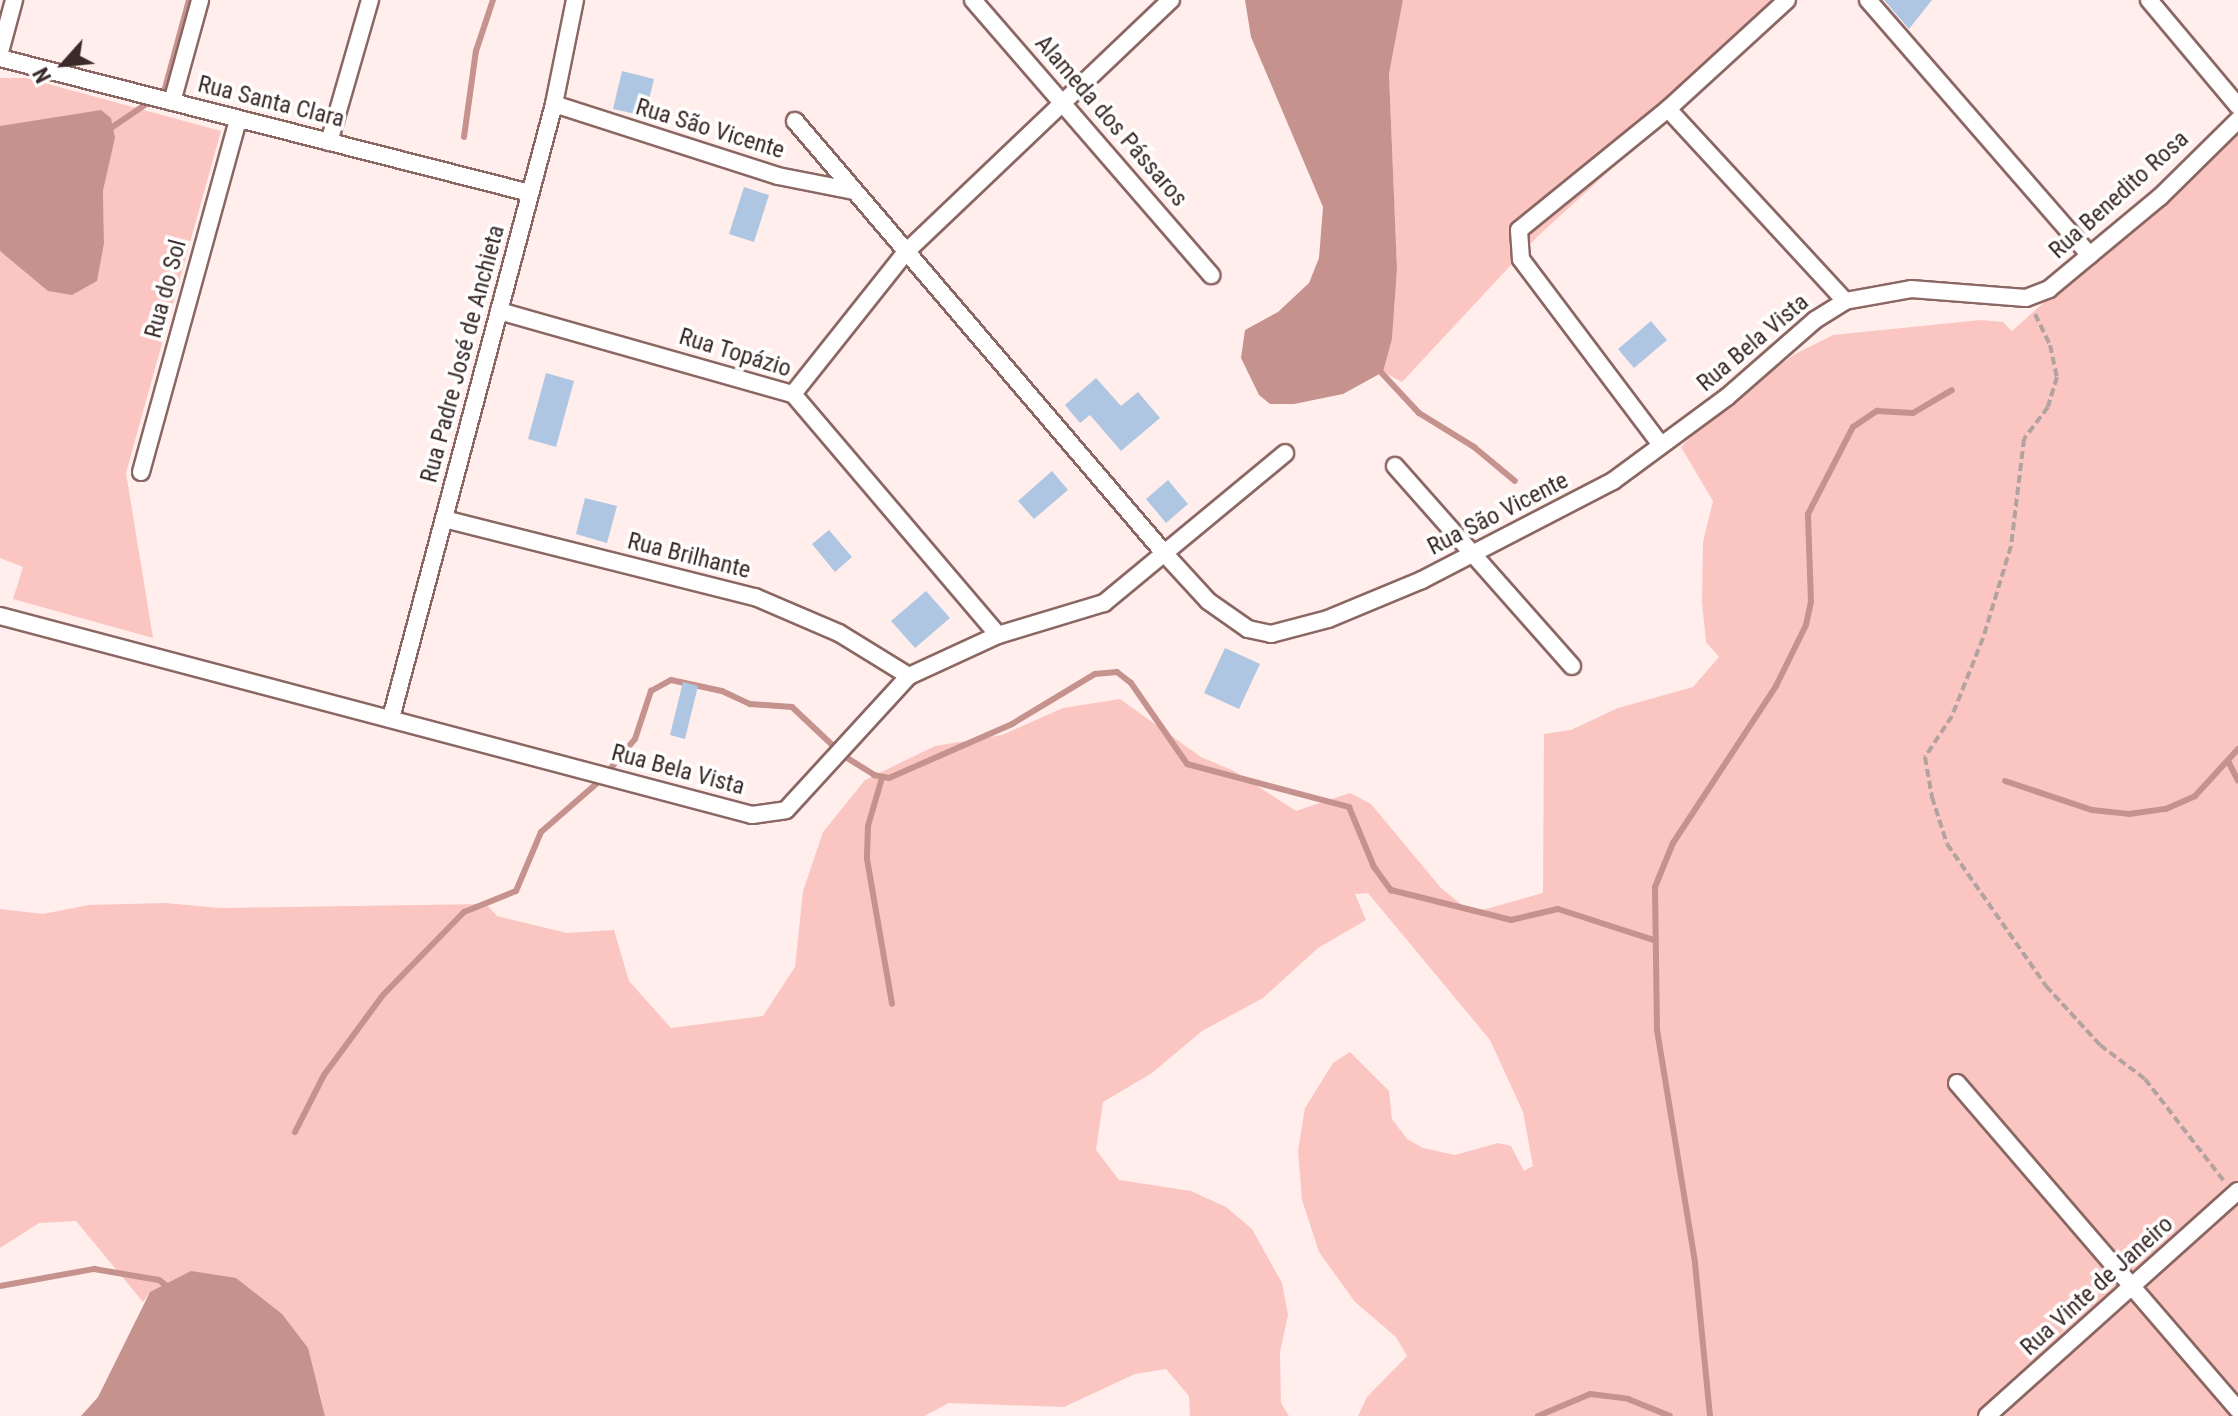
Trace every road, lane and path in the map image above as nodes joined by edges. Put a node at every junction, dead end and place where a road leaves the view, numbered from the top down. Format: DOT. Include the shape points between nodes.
graph roads {
  1 [pos="14,0"];
  2 [pos="200,0"];
  3 [pos="370,0"];
  4 [pos="575,0"];
  5 [pos="973,0"];
  6 [pos="1171,0"];
  7 [pos="1787,0"];
  8 [pos="1868,0"];
  9 [pos="2149,0"];
  10 [pos="0,55"];
  11 [pos="172,102"];
  12 [pos="554,104"];
  13 [pos="1067,104"];
  14 [pos="2238,106"];
  15 [pos="1668,109"];
  16 [pos="238,119"];
  17 [pos="2238,120"];
  18 [pos="795,121"];
  19 [pos="329,142"];
  20 [pos="854,191"];
  21 [pos="530,193"];
  22 [pos="906,252"];
  23 [pos="2090,255"];
  24 [pos="1211,275"];
  25 [pos="2026,298"];
  26 [pos="1845,301"];
  27 [pos="499,311"];
  28 [pos="793,394"];
  29 [pos="1661,445"];
  30 [pos="1285,453"];
  31 [pos="1395,466"];
  32 [pos="141,472"];
  33 [pos="444,519"];
  34 [pos="1165,554"];
  35 [pos="1475,556"];
  36 [pos="0,616"];
  37 [pos="998,635"];
  38 [pos="1572,666"];
  39 [pos="909,676"];
  40 [pos="391,718"];
  41 [pos="1957,1083"];
  42 [pos="2236,1193"];
  43 [pos="2131,1287"];
  44 [pos="2238,1410"];
  45 [pos="1987,1416"];
  1 -- 10 [label="street"];
  2 -- 11 [label="street"];
  3 -- 19 [label="street"];
  4 -- 12 [label="street, Rua Padre José de Anchieta"];
  5 -- 13 [label="street, Alameda dos Pássaros"];
  6 -- 13 [label="street"];
  7 -- 15 [label="street"];
  8 -- 23 [label="street"];
  9 -- 14 [label="street"];
  10 -- 11 [label="street, Rua Santa Clara"];
  11 -- 16 [label="street, Rua Santa Clara"];
  12 -- 20 [label="street, Rua São Vicente" via="778,176"];
  12 -- 21 [label="street, Rua Padre José de Anchieta"];
  13 -- 22 [label="street"];
  13 -- 24 [label="street, Alameda dos Pássaros"];
  15 -- 26 [label="street"];
  15 -- 29 [label="street" via="1519,230 1521,259"];
  16 -- 19 [label="street, Rua Santa Clara"];
  16 -- 32 [label="street, Rua do Sol"];
  17 -- 23 [label="street, Rua Benedito Rosa" via="2160,197"];
  18 -- 20 [label="street, Rua São Vicente"];
  19 -- 21 [label="street, Rua Santa Clara"];
  20 -- 22 [label="street, Rua São Vicente"];
  21 -- 27 [label="street, Rua Padre José de Anchieta"];
  22 -- 28 [label="street"];
  22 -- 34 [label="street, Rua São Vicente"];
  23 -- 25 [label="street, Rua Benedito Rosa" via="2049,289"];
  25 -- 26 [label="street, Rua Bela Vista" via="1911,289"];
  25 -- 42 [label="path" via="2050,345 2057,377 2048,407 2024,439 2011,546 1983,638 1952,716 1925,757 1932,797 1947,844 2046,986 2100,1045 2145,1079"];
  26 -- 29 [label="street, Rua Bela Vista"];
  27 -- 28 [label="street, Rua Topázio"];
  27 -- 33 [label="street, Rua Padre José de Anchieta"];
  28 -- 37 [label="street, Rua Topázio"];
  29 -- 35 [label="street, Rua São Vicente" via="1613,481"];
  30 -- 34 [label="street, Rua Bela Vista"];
  31 -- 35 [label="street"];
  33 -- 39 [label="street, Rua Brilhante" via="755,597 839,633"];
  33 -- 40 [label="street, Rua Padre José de Anchieta"];
  34 -- 35 [label="street, Rua São Vicente" via="1208,601 1248,629 1271,634 1328,619"];
  34 -- 37 [label="street, Rua Bela Vista" via="1104,603"];
  35 -- 38 [label="street"];
  36 -- 40 [label="street, Rua Bela Vista"];
  37 -- 39 [label="street, Rua Bela Vista"];
  39 -- 40 [label="street, Rua Bela Vista" via="786,810 752,815"];
  41 -- 43 [label="street"];
  42 -- 43 [label="street, Rua Vinte de Janeiro"];
  43 -- 44 [label="street"];
  43 -- 45 [label="street, Rua Vinte de Janeiro"];
}
